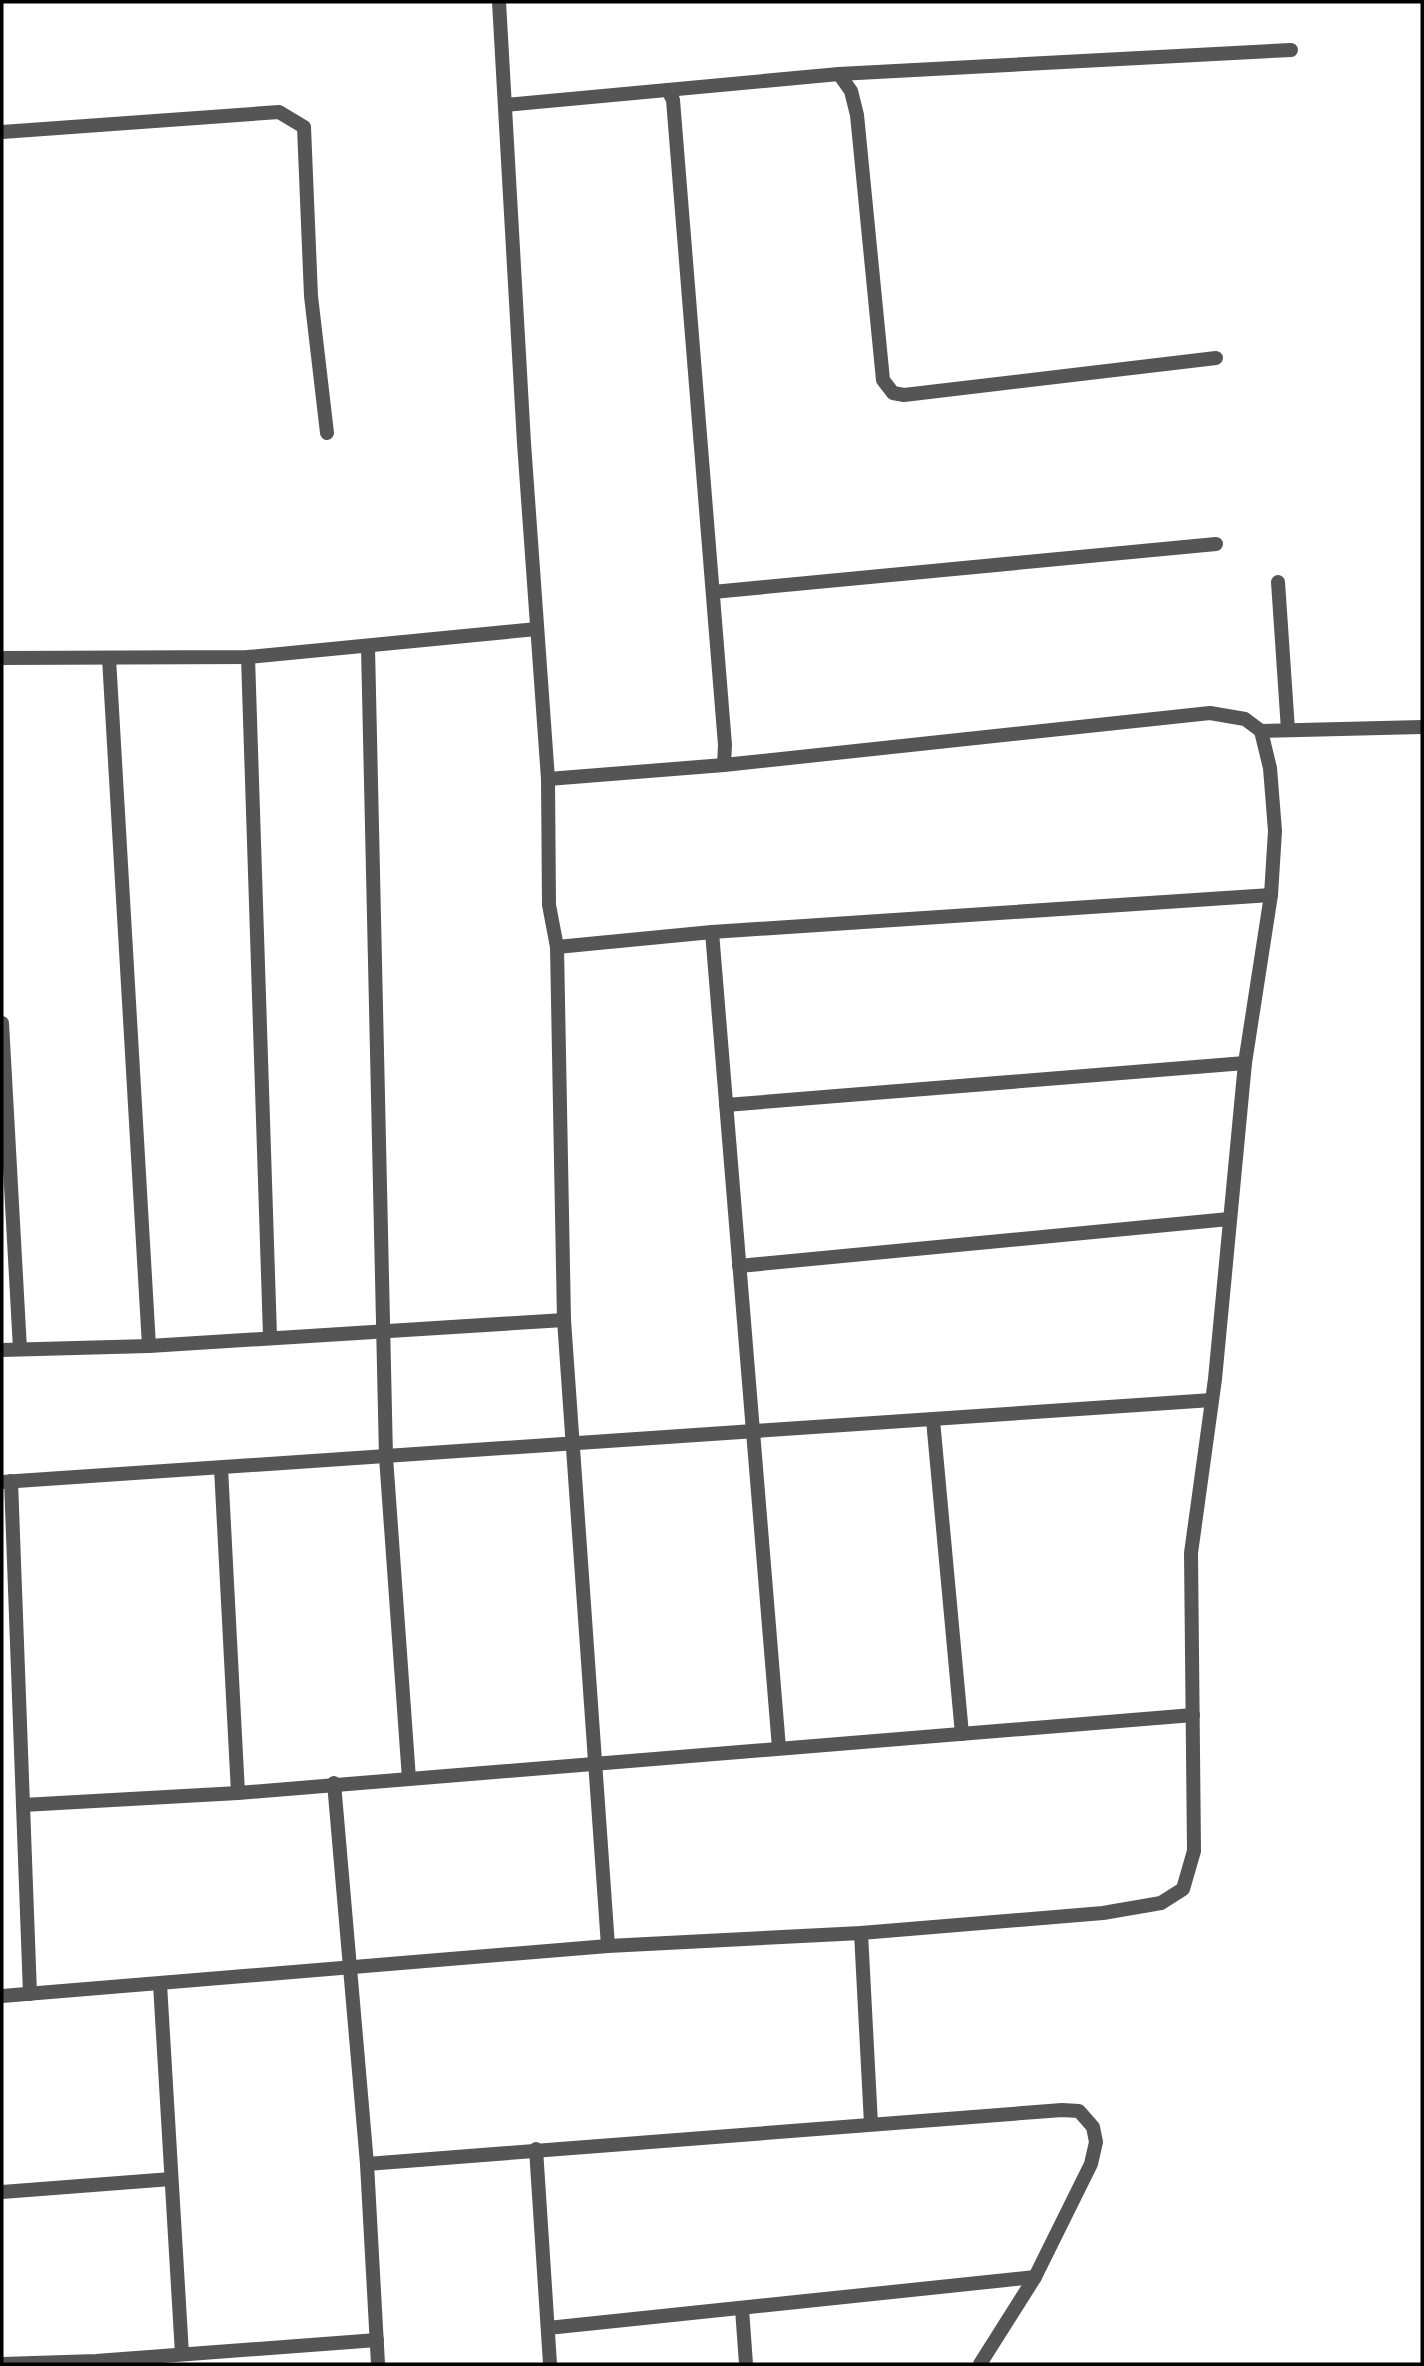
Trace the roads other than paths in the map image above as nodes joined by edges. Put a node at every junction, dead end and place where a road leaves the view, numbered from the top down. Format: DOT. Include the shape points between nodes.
graph roads {
  1 [pos="499,2"];
  2 [pos="1291,50"];
  3 [pos="839,74"];
  4 [pos="668,90"];
  5 [pos="505,105"];
  6 [pos="2,132"];
  7 [pos="1216,358"];
  8 [pos="327,433"];
  9 [pos="1216,544"];
  10 [pos="1279,582"];
  11 [pos="713,592"];
  12 [pos="537,629"];
  13 [pos="368,647"];
  14 [pos="248,657"];
  15 [pos="2,658"];
  16 [pos="109,659"];
  17 [pos="1422,727"];
  18 [pos="1288,730"];
  19 [pos="1261,731"];
  20 [pos="724,765"];
  21 [pos="548,779"];
  22 [pos="1271,895"];
  23 [pos="712,932"];
  24 [pos="557,947"];
  25 [pos="2,1023"];
  26 [pos="1245,1063"];
  27 [pos="726,1105"];
  28 [pos="1230,1219"];
  29 [pos="739,1266"];
  30 [pos="564,1321"];
  31 [pos="383,1331"];
  32 [pos="270,1336"];
  33 [pos="149,1346"];
  34 [pos="20,1349"];
  35 [pos="2,1350"];
  36 [pos="1212,1400"];
  37 [pos="933,1420"];
  38 [pos="753,1432"];
  39 [pos="573,1444"];
  40 [pos="386,1457"];
  41 [pos="222,1468"];
  42 [pos="6,1481"];
  43 [pos="1193,1715"];
  44 [pos="962,1734"];
  45 [pos="779,1748"];
  46 [pos="596,1763"];
  47 [pos="409,1779"];
  48 [pos="334,1783"];
  49 [pos="238,1793"];
  50 [pos="23,1805"];
  51 [pos="861,1933"];
  52 [pos="608,1946"];
  53 [pos="349,1968"];
  54 [pos="160,1984"];
  55 [pos="30,1994"];
  56 [pos="2,1996"];
  57 [pos="872,2124"];
  58 [pos="536,2149"];
  59 [pos="367,2164"];
  60 [pos="171,2179"];
  61 [pos="2,2192"];
  62 [pos="1035,2277"];
  63 [pos="743,2309"];
  64 [pos="548,2328"];
  65 [pos="377,2340"];
  66 [pos="182,2354"];
  67 [pos="96,2362"];
  68 [pos="2,2364"];
  69 [pos="378,2364"];
  70 [pos="550,2364"];
  71 [pos="746,2364"];
  72 [pos="980,2364"];
  1 -- 5 [label="street"];
  2 -- 3 [label="street"];
  3 -- 4 [label="street"];
  3 -- 7 [label="street" via="851,92 857,115 883,380 893,393"];
  4 -- 5 [label="street"];
  4 -- 11 [label="street" via="673,100"];
  5 -- 12 [label="street"];
  6 -- 8 [label="street" via="279,111 303,127 311,296"];
  9 -- 11 [label="street"];
  10 -- 18 [label="street"];
  11 -- 20 [label="street"];
  12 -- 13 [label="street"];
  12 -- 21 [label="street"];
  13 -- 14 [label="street"];
  13 -- 31 [label="street"];
  14 -- 16 [label="street"];
  14 -- 32 [label="street"];
  15 -- 16 [label="street"];
  16 -- 33 [label="street"];
  17 -- 18 [label="street"];
  18 -- 19 [label="street"];
  19 -- 20 [label="street" via="1245,719 1210,713"];
  19 -- 22 [label="street" via="1275,831"];
  20 -- 21 [label="street"];
  21 -- 24 [label="street" via="550,905"];
  22 -- 23 [label="street"];
  22 -- 26 [label="street"];
  23 -- 24 [label="street"];
  23 -- 27 [label="street"];
  24 -- 30 [label="street"];
  25 -- 34 [label="street"];
  26 -- 27 [label="street"];
  26 -- 28 [label="street"];
  27 -- 29 [label="street"];
  28 -- 29 [label="street"];
  28 -- 36 [label="street"];
  29 -- 38 [label="street"];
  30 -- 31 [label="street"];
  30 -- 39 [label="street"];
  31 -- 32 [label="street"];
  31 -- 40 [label="street"];
  32 -- 33 [label="street"];
  33 -- 34 [label="street"];
  34 -- 35 [label="street"];
  36 -- 37 [label="street"];
  36 -- 43 [label="street" via="1191,1553"];
  37 -- 38 [label="street"];
  37 -- 44 [label="street"];
  38 -- 39 [label="street"];
  38 -- 45 [label="street"];
  39 -- 40 [label="street"];
  39 -- 46 [label="street"];
  40 -- 41 [label="street"];
  40 -- 47 [label="street"];
  41 -- 42 [label="street"];
  41 -- 49 [label="street"];
  42 -- 50 [label="street"];
  43 -- 44 [label="street"];
  43 -- 51 [label="street" via="1194,1851 1183,1889 1161,1903 1103,1913"];
  44 -- 45 [label="street"];
  45 -- 46 [label="street"];
  46 -- 47 [label="street"];
  46 -- 52 [label="street"];
  47 -- 48 [label="street"];
  48 -- 49 [label="street"];
  48 -- 53 [label="street"];
  49 -- 50 [label="street"];
  50 -- 55 [label="street"];
  51 -- 52 [label="street"];
  51 -- 57 [label="street"];
  52 -- 53 [label="street"];
  53 -- 54 [label="street"];
  53 -- 59 [label="street"];
  54 -- 55 [label="street"];
  54 -- 60 [label="street"];
  55 -- 56 [label="street"];
  57 -- 58 [label="street"];
  57 -- 62 [label="street" via="1079,2111 1093,2127 1096,2142 1091,2164"];
  58 -- 59 [label="street"];
  58 -- 64 [label="street"];
  59 -- 65 [label="street"];
  60 -- 61 [label="street"];
  60 -- 66 [label="street"];
  62 -- 63 [label="street"];
  62 -- 72 [label="street"];
  63 -- 64 [label="street"];
  63 -- 71 [label="street"];
  64 -- 70 [label="street"];
  65 -- 66 [label="street"];
  65 -- 69 [label="street"];
  66 -- 67 [label="street"];
  67 -- 68 [label="street"];
}
